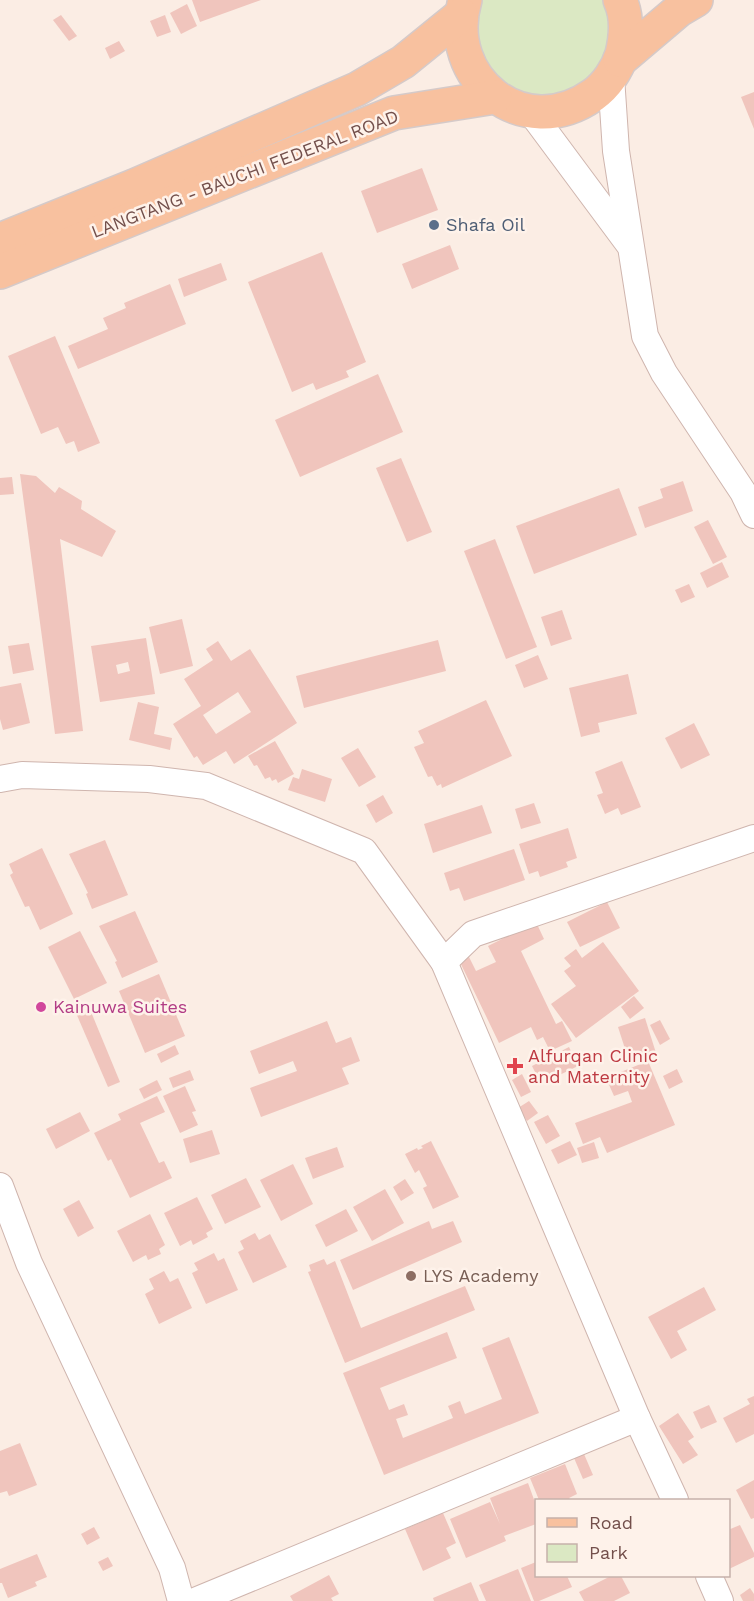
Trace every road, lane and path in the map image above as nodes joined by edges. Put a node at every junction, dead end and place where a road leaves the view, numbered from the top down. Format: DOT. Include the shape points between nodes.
graph roads {
  1 [pos="620,0"];
  2 [pos="696,0"];
  3 [pos="463,7"];
  4 [pos="615,68"];
  5 [pos="495,97"];
  6 [pos="530,111"];
  7 [pos="0,240"];
  8 [pos="631,246"];
  9 [pos="0,272"];
  10 [pos="754,515"];
  11 [pos="0,779"];
  12 [pos="754,838"];
  13 [pos="444,962"];
  14 [pos="0,1186"];
  15 [pos="637,1418"];
  16 [pos="675,1499"];
  17 [pos="710,1577"];
  18 [pos="181,1601"];
  19 [pos="195,1601"];
  20 [pos="720,1601"];
  1 -- 4 [label="main road" via="626,24 625,42"];
  2 -- 4 [label="main road" via="679,10"];
  3 -- 5 [label="main road" via="463,52 470,69"];
  3 -- 7 [label="main road, LANGTANG - BAUCHI FEDERAL ROAD" via="403,62 357,89"];
  4 -- 6 [label="main road" via="599,91 584,101 566,109"];
  4 -- 8 [label="street" via="616,151"];
  5 -- 6 [label="main road"];
  5 -- 9 [label="main road, LANGTANG - BAUCHI FEDERAL ROAD" via="394,113"];
  6 -- 8 [label="street"];
  8 -- 10 [label="street" via="645,336 664,373 743,492"];
  11 -- 13 [label="street" via="149,779 206,786 364,851"];
  12 -- 13 [label="street" via="473,934"];
  13 -- 15 [label="street"];
  14 -- 18 [label="street" via="29,1263 172,1568"];
  15 -- 16 [label="street"];
  15 -- 19 [label="street"];
  17 -- 20 [label="street"];
}
